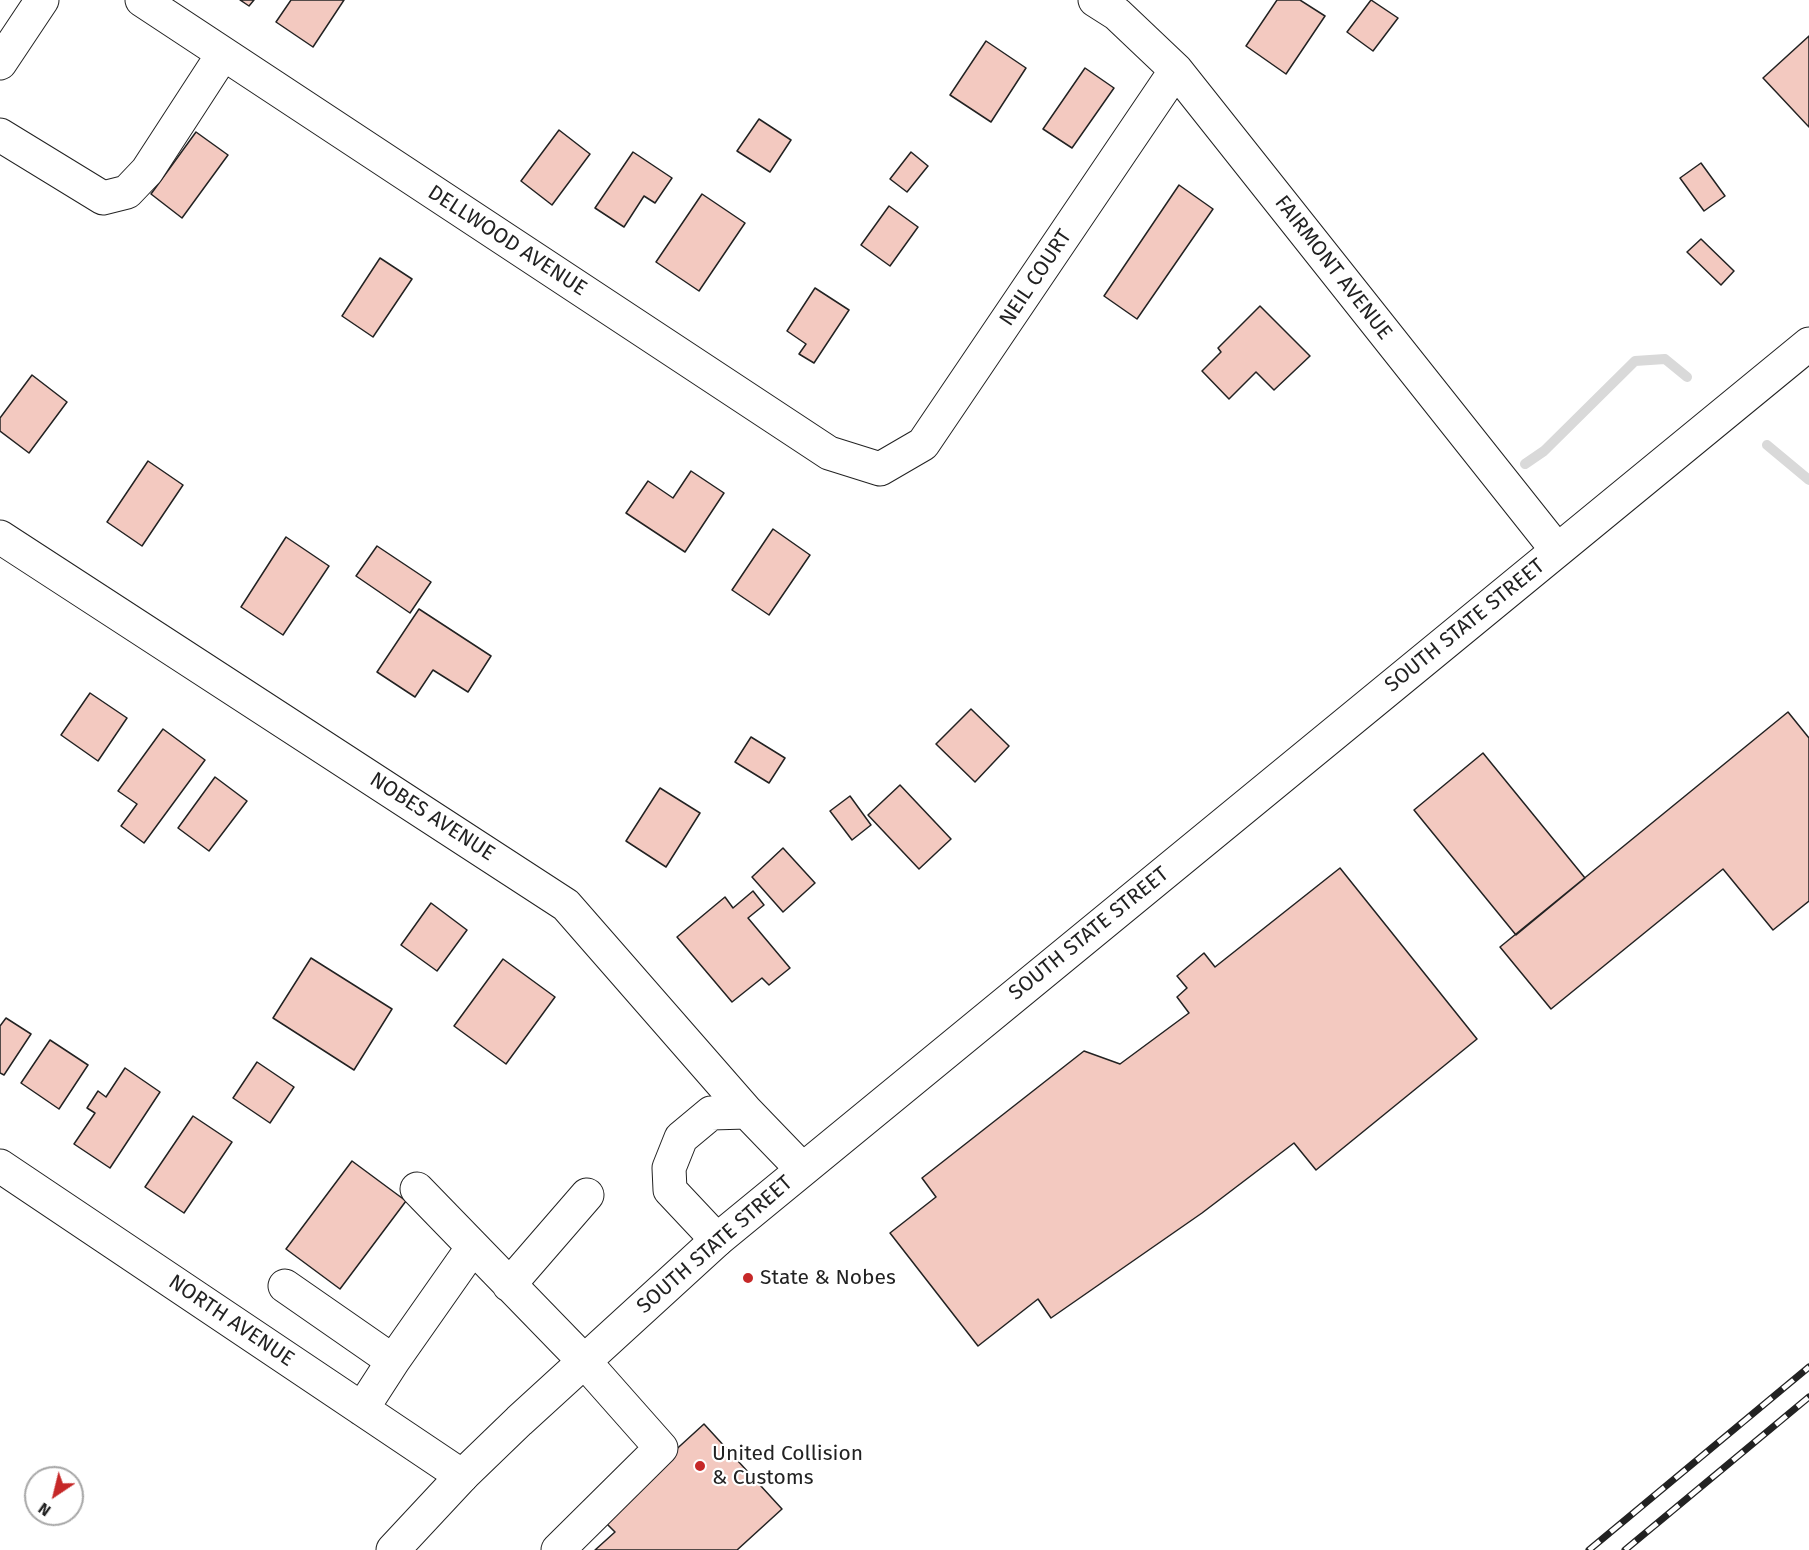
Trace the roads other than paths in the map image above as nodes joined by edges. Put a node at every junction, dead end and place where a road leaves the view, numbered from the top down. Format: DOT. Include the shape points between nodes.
graph roads {
  1 [pos="42,0"];
  2 [pos="142,0"];
  3 [pos="1095,0"];
  4 [pos="223,54"];
  5 [pos="0,63"];
  6 [pos="1176,70"];
  7 [pos="0,135"];
  8 [pos="1809,344"];
  9 [pos="879,469"];
  10 [pos="0,537"];
  11 [pos="1557,550"];
  12 [pos="747,1112"];
  13 [pos="0,1166"];
  14 [pos="802,1169"];
  15 [pos="417,1189"];
  16 [pos="587,1195"];
  17 [pos="717,1240"];
  18 [pos="473,1247"];
  19 [pos="509,1285"];
  20 [pos="285,1286"];
  21 [pos="393,1361"];
  22 [pos="584,1361"];
  23 [pos="362,1408"];
  24 [pos="462,1476"];
  25 [pos="393,1550"];
  26 [pos="558,1550"];
  1 -- 5 [label="street"];
  2 -- 4 [label="street, DELLWOOD AVENUE"];
  3 -- 6 [label="street, FAIRMONT AVENUE" via="1117,14"];
  4 -- 7 [label="street" via="147,171 127,192 103,198"];
  4 -- 9 [label="street, DELLWOOD AVENUE" via="829,453"];
  6 -- 9 [label="street, NEIL COURT" via="923,444"];
  6 -- 11 [label="street, FAIRMONT AVENUE"];
  8 -- 11 [label="street, SOUTH STATE STREET"];
  10 -- 12 [label="street, NOBES AVENUE" via="566,905"];
  11 -- 14 [label="street, SOUTH STATE STREET"];
  12 -- 14 [label="street, NOBES AVENUE"];
  12 -- 17 [label="street" via="711,1113 681,1138 669,1168 670,1191"];
  13 -- 23 [label="street, NORTH AVENUE"];
  14 -- 17 [label="street, SOUTH STATE STREET"];
  15 -- 18 [label="street"];
  16 -- 19 [label="street"];
  17 -- 22 [label="street, SOUTH STATE STREET"];
  18 -- 19 [label="street"];
  18 -- 21 [label="street"];
  19 -- 22 [label="street"];
  20 -- 21 [label="street"];
  21 -- 23 [label="street"];
  22 -- 24 [label="street, SOUTH STATE STREET"];
  22 -- 26 [label="street" via="662,1448"];
  23 -- 24 [label="street, NORTH AVENUE"];
  24 -- 25 [label="street, SOUTH STATE STREET"];
}
